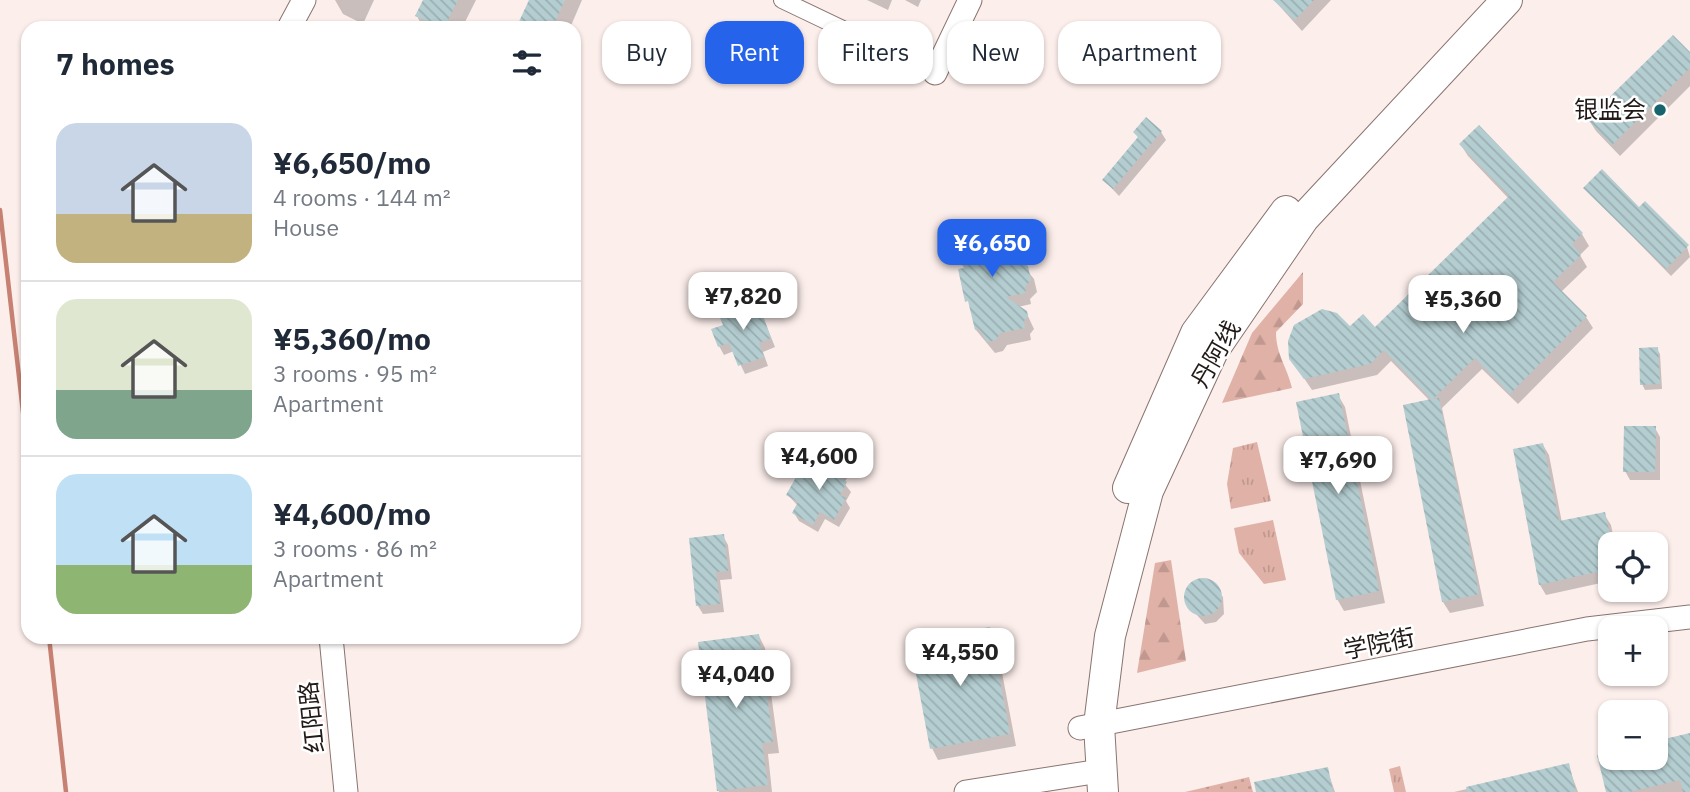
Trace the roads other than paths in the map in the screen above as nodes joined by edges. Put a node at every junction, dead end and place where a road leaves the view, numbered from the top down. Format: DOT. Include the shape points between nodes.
graph roads {
  1 [pos="294,0"];
  2 [pos="304,0"];
  3 [pos="782,0"];
  4 [pos="970,0"];
  5 [pos="1481,0"];
  6 [pos="1507,0"];
  7 [pos="289,21"];
  8 [pos="291,21"];
  9 [pos="935,73"];
  10 [pos="1690,617"];
  11 [pos="332,644"];
  12 [pos="1090,727"];
  13 [pos="1093,782"];
  14 [pos="346,792"];
  15 [pos="966,792"];
  1 -- 7 [label="street"];
  2 -- 8 [label="street"];
  3 -- 9 [label="street"];
  4 -- 9 [label="street"];
  5 -- 12 [label="highway, 丹阿线" via="1290,205 1196,332 1128,487 1094,619"];
  6 -- 12 [label="highway, 丹阿线" via="1304,218 1213,351 1148,491"];
  10 -- 12 [label="street, 学院街" via="1587,629"];
  11 -- 14 [label="street, 红阳路"];
  12 -- 13 [label="highway, 丹阿线"];
  13 -- 15 [label="street"];
}
